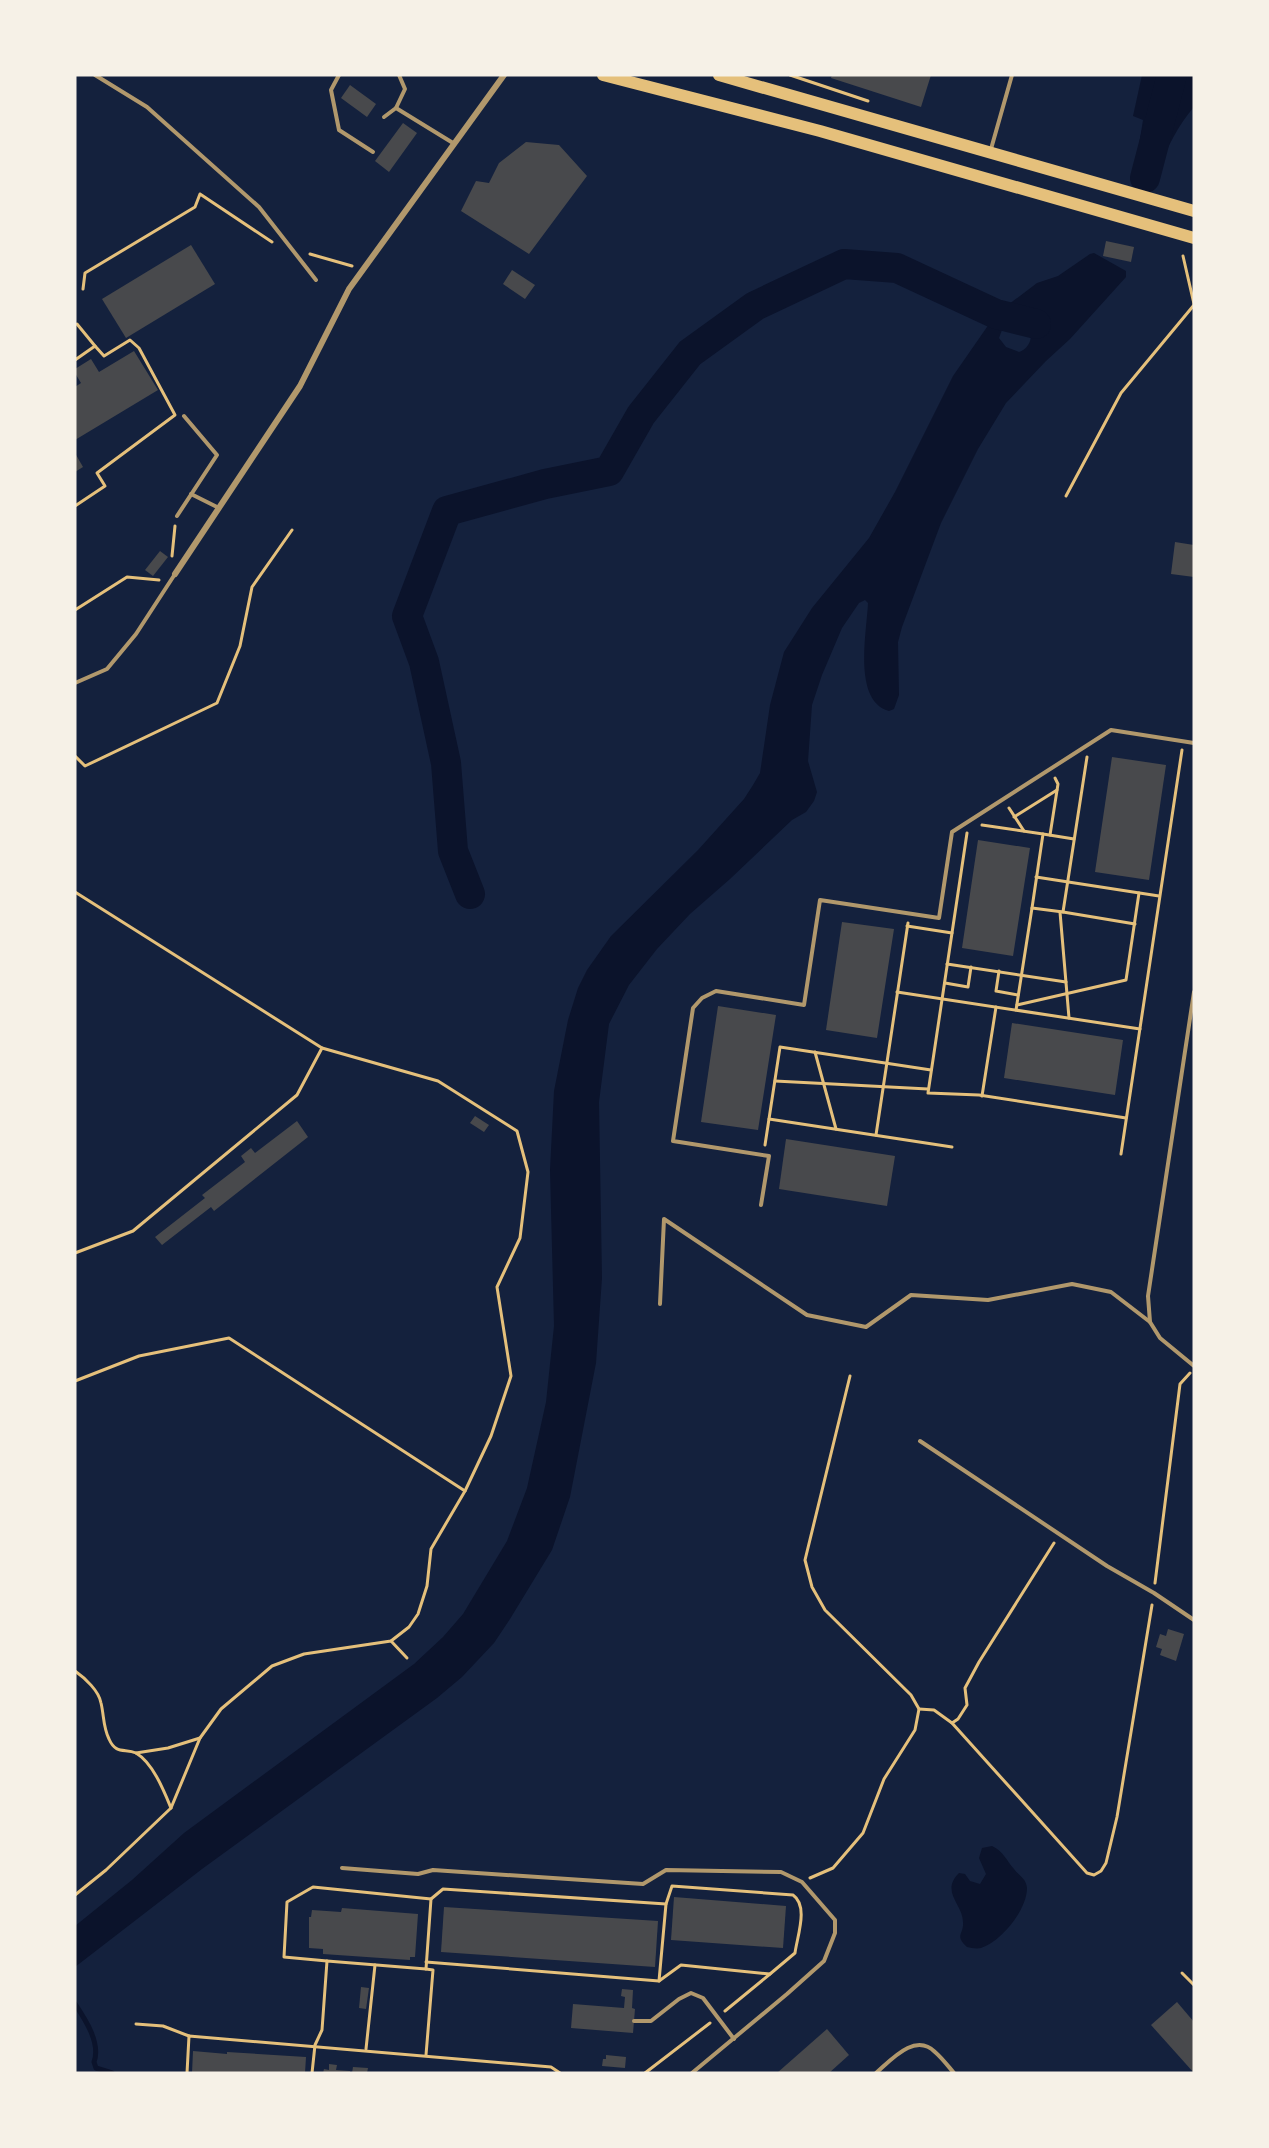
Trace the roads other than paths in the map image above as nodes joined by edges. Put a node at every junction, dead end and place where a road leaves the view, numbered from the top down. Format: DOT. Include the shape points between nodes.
graph roads {
  1 [pos="95,75"];
  2 [pos="339,75"];
  3 [pos="399,75"];
  4 [pos="504,75"];
  5 [pos="603,75"];
  6 [pos="719,75"];
  7 [pos="1012,75"];
  8 [pos="743,78"];
  9 [pos="396,108"];
  10 [pos="384,117"];
  11 [pos="453,143"];
  12 [pos="373,152"];
  13 [pos="990,154"];
  14 [pos="1194,211"];
  15 [pos="1194,238"];
  16 [pos="316,280"];
  17 [pos="184,416"];
  18 [pos="191,494"];
  19 [pos="217,507"];
  20 [pos="177,516"];
  21 [pos="175,574"];
  22 [pos="75,683"];
  23 [pos="1194,743"];
  24 [pos="1194,992"];
  25 [pos="761,1205"];
  26 [pos="660,1304"];
  27 [pos="1150,1322"];
  28 [pos="1194,1366"];
  29 [pos="920,1441"];
  30 [pos="1194,1620"];
  31 [pos="342,1868"];
  32 [pos="634,2021"];
  33 [pos="734,2039"];
  34 [pos="692,2073"];
  35 [pos="876,2073"];
  36 [pos="954,2073"];
  1 -- 16 [label="lane" via="147,107 260,207"];
  2 -- 12 [label="lane" via="331,90 339,130"];
  3 -- 9 [label="lane" via="405,89"];
  4 -- 11 [label="street"];
  5 -- 15 [label="main road" via="820,131"];
  6 -- 8 [label="main road"];
  7 -- 13 [label="lane"];
  8 -- 13 [label="main road"];
  9 -- 10 [label="lane"];
  9 -- 11 [label="lane"];
  11 -- 19 [label="street" via="349,289 300,386"];
  13 -- 14 [label="main road"];
  17 -- 18 [label="lane" via="217,455"];
  18 -- 19 [label="lane"];
  18 -- 20 [label="lane"];
  19 -- 21 [label="street"];
  21 -- 22 [label="lane" via="136,634 107,669"];
  23 -- 25 [label="lane" via="1111,730 952,832 939,918 820,900 804,1005 716,991 702,998 693,1008 673,1142 769,1156"];
  24 -- 27 [label="lane" via="1148,1296"];
  26 -- 27 [label="lane" via="664,1219 807,1315 866,1327 910,1295 988,1300 1072,1284 1111,1292"];
  27 -- 28 [label="lane" via="1160,1338"];
  29 -- 30 [label="lane"];
  31 -- 33 [label="lane" via="643,1884 666,1870 781,1872 802,1882 835,1920 835,1933 824,1961"];
  32 -- 33 [label="lane" via="651,2021 692,1993 703,1998"];
  33 -- 34 [label="lane"];
  35 -- 36 [label="lane" via="903,2049 921,2044 934,2050"];
}
